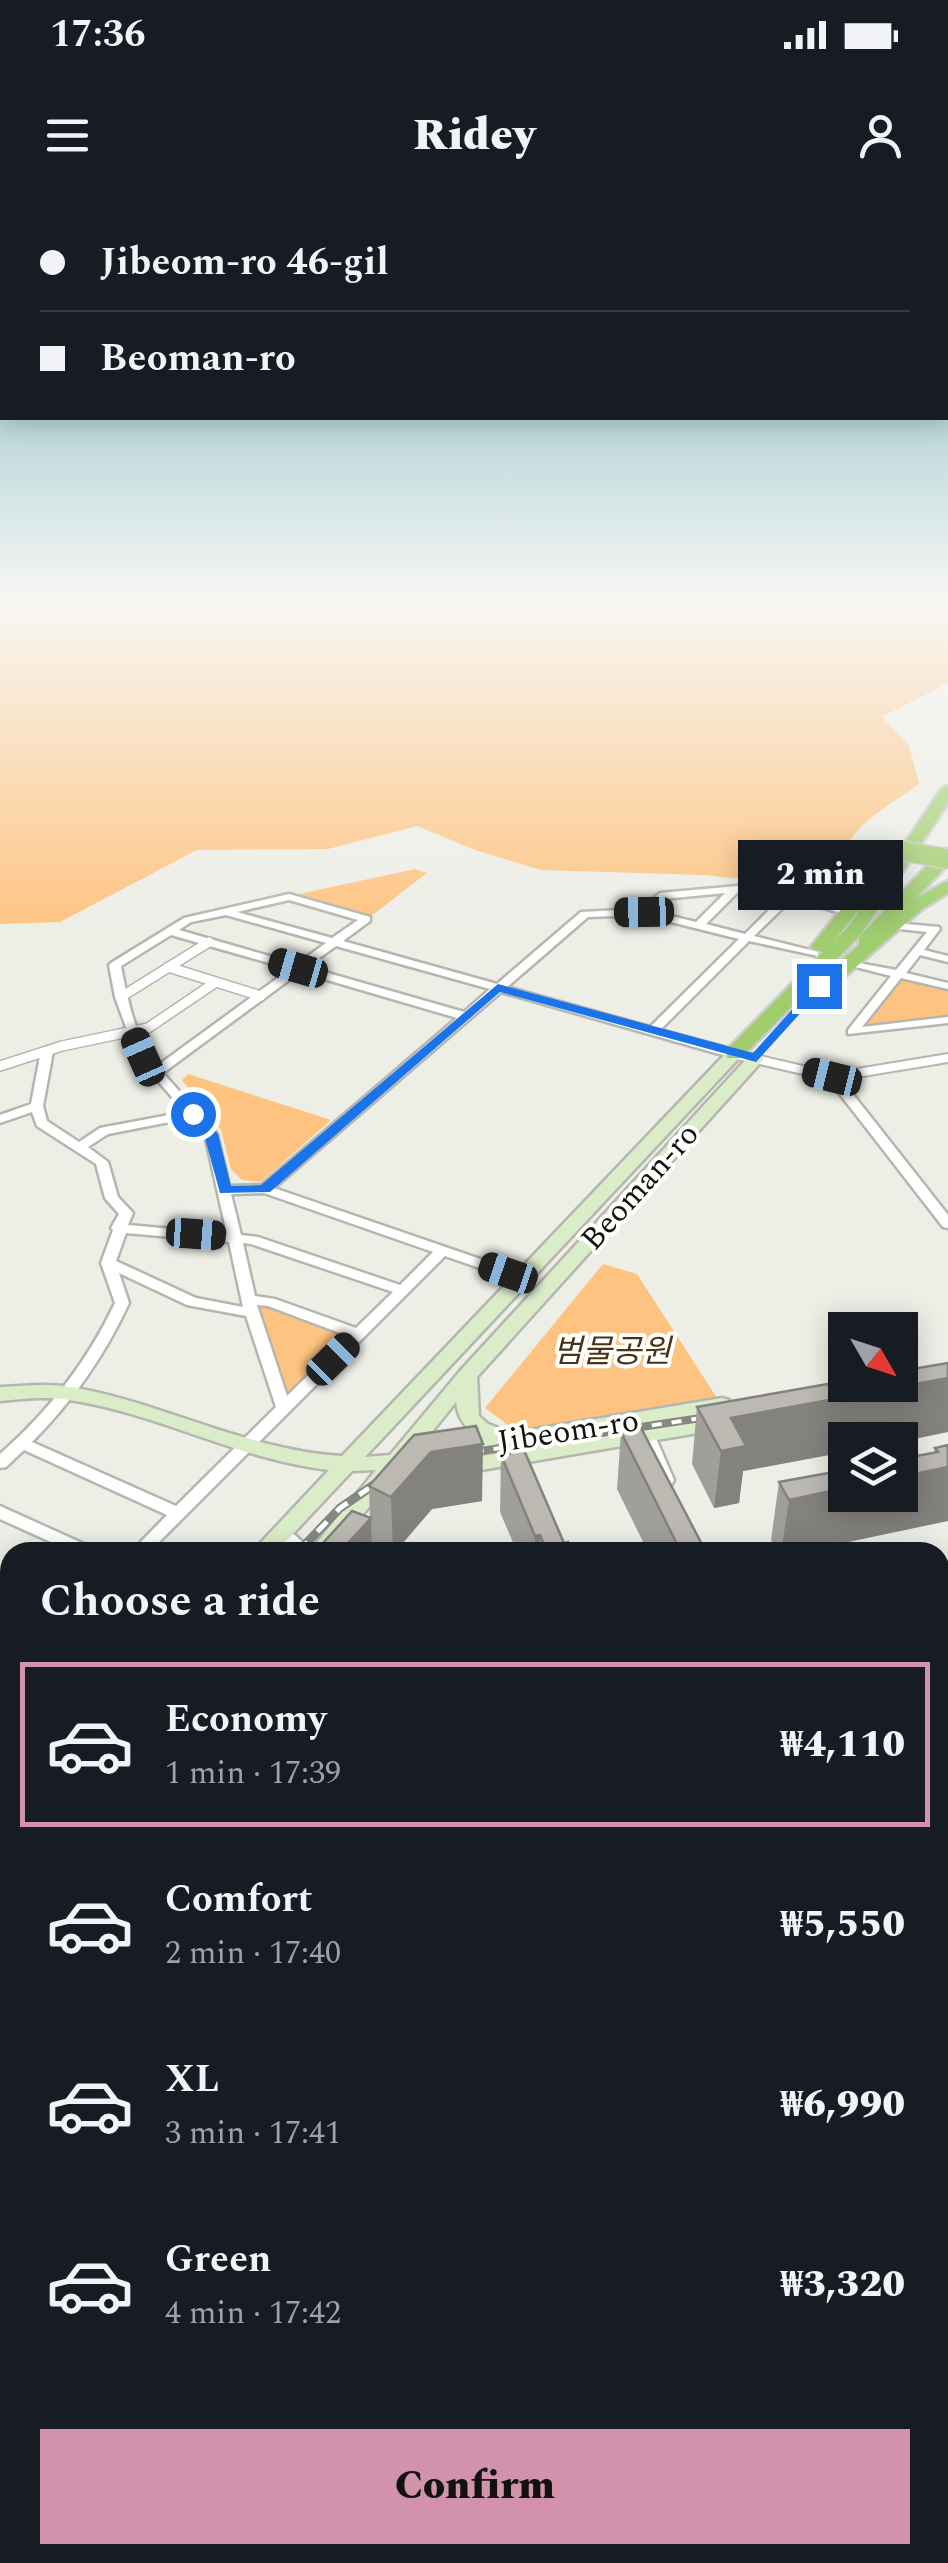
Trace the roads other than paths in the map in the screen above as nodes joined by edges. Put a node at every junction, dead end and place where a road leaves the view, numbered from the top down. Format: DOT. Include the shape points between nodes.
graph roads {
  1 [pos="948,791"];
  2 [pos="948,857"];
  3 [pos="948,886"];
  4 [pos="735,889"];
  5 [pos="789,896"];
  6 [pos="226,912"];
  7 [pos="644,912"];
  8 [pos="874,917"];
  9 [pos="698,926"];
  10 [pos="941,929"];
  11 [pos="170,931"];
  12 [pos="750,938"];
  13 [pos="208,942"];
  14 [pos="335,942"];
  15 [pos="916,951"];
  16 [pos="814,954"];
  17 [pos="948,959"];
  18 [pos="852,963"];
  19 [pos="168,968"];
  20 [pos="298,968"];
  21 [pos="898,974"];
  22 [pos="216,982"];
  23 [pos="948,986"];
  24 [pos="498,987"];
  25 [pos="261,996"];
  26 [pos="122,998"];
  27 [pos="790,1006"];
  28 [pos="464,1016"];
  29 [pos="948,1020"];
  30 [pos="653,1030"];
  31 [pos="132,1033"];
  32 [pos="47,1051"];
  33 [pos="734,1054"];
  34 [pos="756,1058"];
  35 [pos="948,1058"];
  36 [pos="0,1066"];
  37 [pos="155,1073"];
  38 [pos="832,1077"];
  39 [pos="37,1106"];
  40 [pos="193,1114"];
  41 [pos="0,1120"];
  42 [pos="79,1147"];
  43 [pos="265,1189"];
  44 [pos="225,1190"];
  45 [pos="948,1224"];
  46 [pos="118,1228"];
  47 [pos="235,1237"];
  48 [pos="442,1251"];
  49 [pos="108,1263"];
  50 [pos="522,1278"];
  51 [pos="402,1290"];
  52 [pos="250,1306"];
  53 [pos="358,1334"];
  54 [pos="466,1376"];
  55 [pos="68,1393"];
  56 [pos="0,1394"];
  57 [pos="284,1408"];
  58 [pos="647,1436"];
  59 [pos="511,1438"];
  60 [pos="23,1444"];
  61 [pos="245,1444"];
  62 [pos="0,1464"];
  63 [pos="348,1466"];
  64 [pos="388,1470"];
  65 [pos="676,1502"];
  66 [pos="0,1512"];
  67 [pos="178,1513"];
  68 [pos="65,1542"];
  69 [pos="149,1542"];
  70 [pos="274,1542"];
  71 [pos="328,1542"];
  1 -- 8 [label="highway"];
  2 -- 8 [label="highway"];
  2 -- 8 [label="highway, bridge" via="882,850 876,855"];
  3 -- 8 [label="highway" via="916,905"];
  4 -- 5 [label="street" via="760,887"];
  4 -- 7 [label="street" via="660,896"];
  4 -- 9 [label="street"];
  5 -- 8 [label="street"];
  5 -- 12 [label="street"];
  6 -- 11 [label="street"];
  6 -- 14 [label="street"];
  6 -- 14 [label="street" via="289,898 366,920"];
  7 -- 9 [label="street"];
  7 -- 24 [label="street" via="585,914"];
  8 -- 10 [label="street"];
  8 -- 16 [label="highway"];
  8 -- 18 [label="highway"];
  8 -- 27 [label="highway, Beoman-ro"];
  9 -- 12 [label="street"];
  10 -- 15 [label="street"];
  11 -- 13 [label="street"];
  11 -- 26 [label="street" via="116,966"];
  12 -- 16 [label="street"];
  12 -- 30 [label="street"];
  13 -- 19 [label="street"];
  13 -- 20 [label="street"];
  14 -- 20 [label="street"];
  14 -- 24 [label="street"];
  15 -- 17 [label="street"];
  15 -- 21 [label="street"];
  16 -- 27 [label="highway"];
  18 -- 21 [label="street"];
  18 -- 27 [label="highway"];
  19 -- 22 [label="street"];
  19 -- 26 [label="street"];
  20 -- 25 [label="street"];
  20 -- 28 [label="street"];
  21 -- 23 [label="street"];
  21 -- 29 [label="street" via="852,1032"];
  22 -- 25 [label="street"];
  22 -- 31 [label="street"];
  24 -- 28 [label="street"];
  24 -- 30 [label="street"];
  25 -- 37 [label="street"];
  26 -- 31 [label="street"];
  27 -- 33 [label="highway, Beoman-ro"];
  27 -- 34 [label="highway, Beoman-ro"];
  28 -- 43 [label="street"];
  30 -- 33 [label="street"];
  31 -- 32 [label="street"];
  31 -- 37 [label="street"];
  32 -- 36 [label="street"];
  32 -- 39 [label="street"];
  33 -- 34 [label="street"];
  33 -- 50 [label="main road, Beoman-ro"];
  34 -- 38 [label="street"];
  34 -- 54 [label="main road, Beoman-ro"];
  35 -- 38 [label="street"];
  37 -- 40 [label="street"];
  38 -- 45 [label="street"];
  39 -- 41 [label="street"];
  39 -- 42 [label="street" via="41,1123"];
  40 -- 42 [label="street" via="104,1131"];
  40 -- 44 [label="street" via="211,1134"];
  42 -- 46 [label="street" via="102,1162 112,1198 126,1213"];
  43 -- 44 [label="street"];
  43 -- 48 [label="street"];
  44 -- 47 [label="street"];
  46 -- 47 [label="street"];
  46 -- 49 [label="street"];
  47 -- 51 [label="street"];
  47 -- 52 [label="street"];
  48 -- 50 [label="street"];
  48 -- 51 [label="street"];
  49 -- 52 [label="street" via="192,1302"];
  49 -- 55 [label="street" via="122,1304 107,1339"];
  50 -- 63 [label="main road, Beoman-ro"];
  51 -- 53 [label="street"];
  52 -- 53 [label="street" via="270,1302"];
  52 -- 57 [label="street"];
  53 -- 57 [label="street"];
  54 -- 59 [label="main road" via="464,1410 472,1422 487,1434"];
  54 -- 64 [label="main road, Beoman-ro"];
  55 -- 56 [label="main road"];
  55 -- 60 [label="street"];
  55 -- 61 [label="main road"];
  57 -- 61 [label="street"];
  58 -- 59 [label="main road, Jibeom-ro" via="738,1411"];
  58 -- 64 [label="main road"];
  58 -- 65 [label="street"];
  59 -- 64 [label="main road, Jibeom-ro"];
  60 -- 62 [label="street"];
  60 -- 67 [label="street"];
  61 -- 63 [label="main road"];
  61 -- 67 [label="street"];
  63 -- 64 [label="main road"];
  63 -- 70 [label="main road, Beoman-ro"];
  64 -- 71 [label="main road, Beoman-ro"];
  66 -- 68 [label="street"];
  67 -- 69 [label="street"];
}
